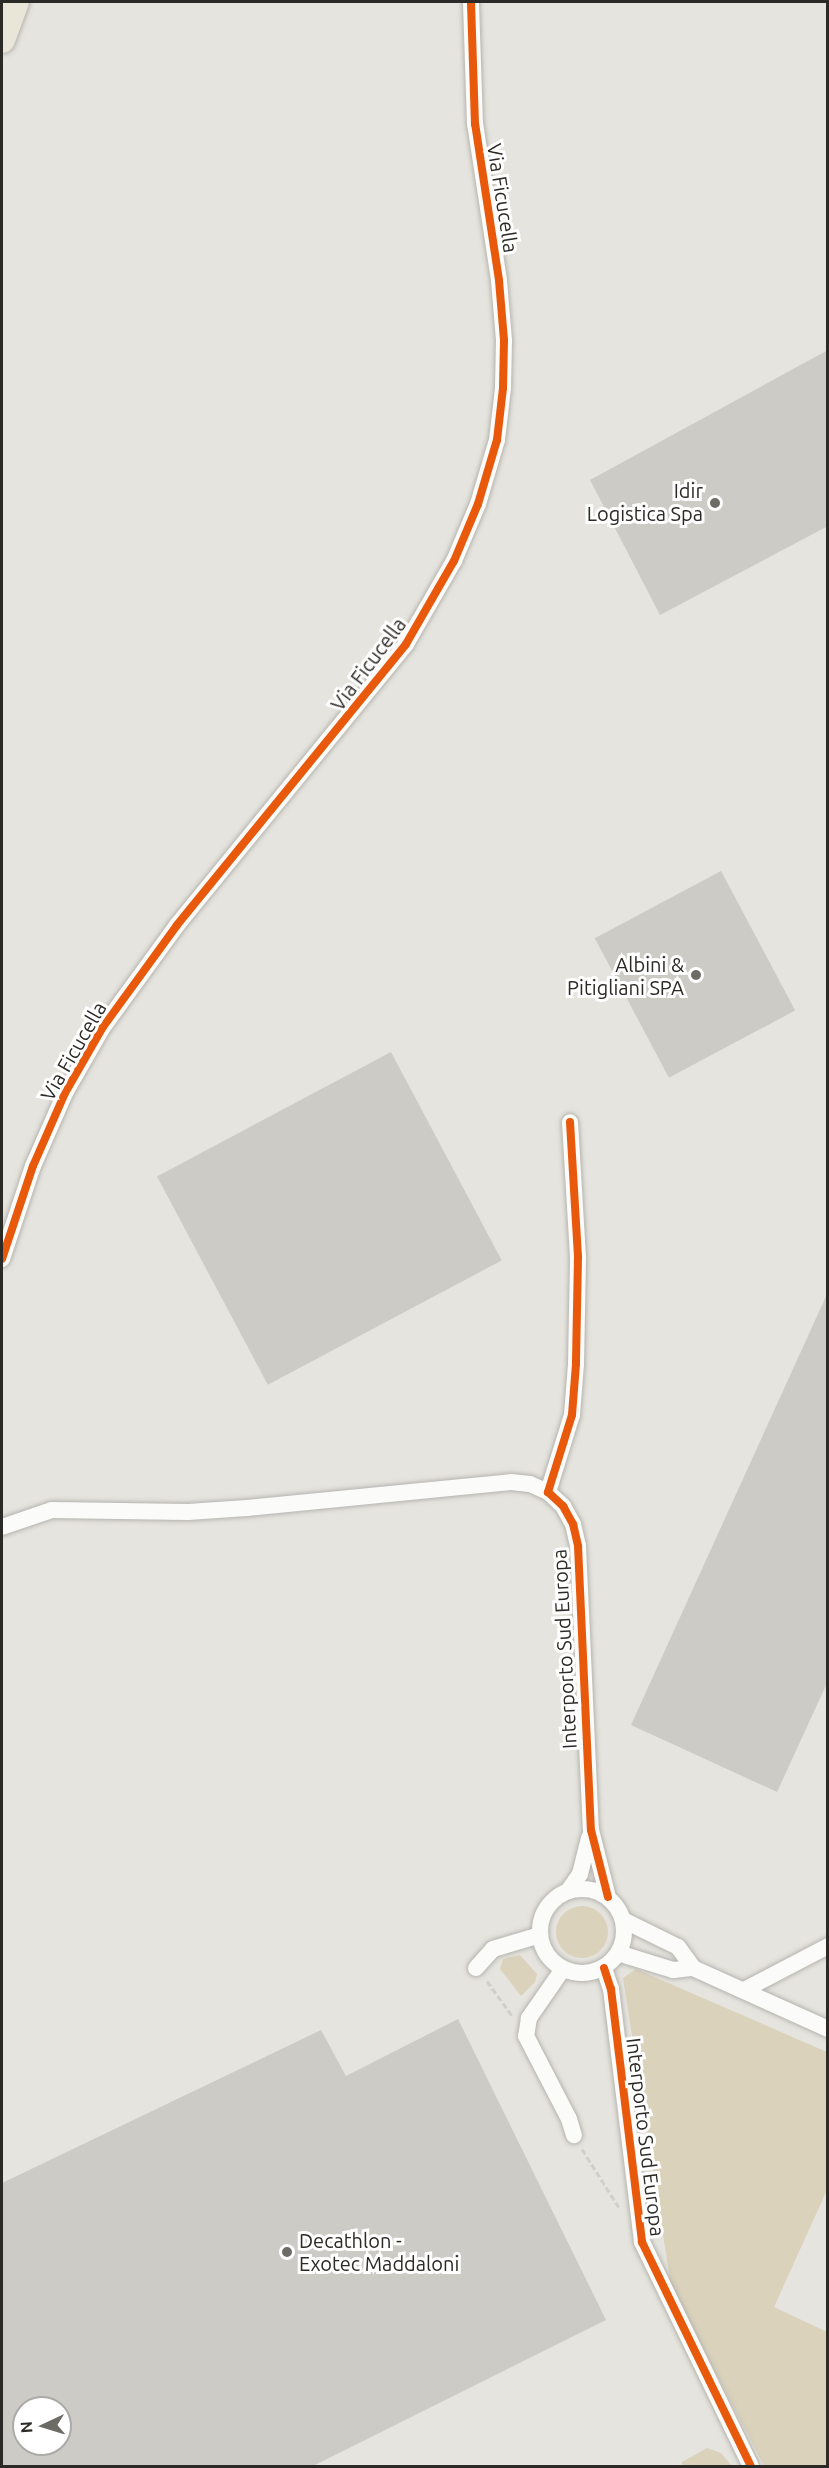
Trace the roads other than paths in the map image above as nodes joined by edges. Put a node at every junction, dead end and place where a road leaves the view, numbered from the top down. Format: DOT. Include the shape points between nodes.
graph roads {
  1 [pos="16,2"];
  2 [pos="471,2"];
  3 [pos="2,40"];
  4 [pos="570,1122"];
  5 [pos="2,1259"];
  6 [pos="548,1492"];
  7 [pos="2,1527"];
  8 [pos="591,1830"];
  9 [pos="568,1891"];
  10 [pos="608,1897"];
  11 [pos="623,1920"];
  12 [pos="540,1935"];
  13 [pos="828,1946"];
  14 [pos="618,1953"];
  15 [pos="476,1968"];
  16 [pos="604,1968"];
  17 [pos="693,1968"];
  18 [pos="563,1969"];
  19 [pos="744,1990"];
  20 [pos="828,2029"];
  21 [pos="573,2135"];
  22 [pos="751,2466"];
  1 -- 3 [label="highway"];
  2 -- 5 [label="street, Via Ficucella" via="475,124 499,280 504,340 497,440 478,504 454,561 406,644 177,924 103,1027 65,1092 33,1166"];
  4 -- 6 [label="street" via="578,1257 576,1364 572,1415"];
  6 -- 7 [label="street" via="511,1482 247,1508 52,1510"];
  6 -- 8 [label="street, Interporto Sud Europa" via="563,1506 573,1524 578,1546"];
  8 -- 9 [label="street, Interporto Sud Europa" via="580,1874"];
  8 -- 10 [label="street, Interporto Sud Europa"];
  9 -- 10 [label="street" via="596,1891"];
  9 -- 12 [label="street" via="547,1908"];
  10 -- 11 [label="street"];
  11 -- 14 [label="street" via="625,1934"];
  11 -- 17 [label="street" via="678,1947"];
  12 -- 15 [label="street" via="493,1949"];
  12 -- 18 [label="street" via="552,1960"];
  13 -- 19 [label="street"];
  14 -- 16 [label="street"];
  14 -- 17 [label="street" via="673,1970"];
  16 -- 18 [label="street" via="576,1973"];
  16 -- 22 [label="street, Interporto Sud Europa" via="611,1989 642,2242"];
  17 -- 19 [label="street"];
  18 -- 21 [label="street" via="529,2018 526,2036 570,2119"];
  19 -- 20 [label="street"];
}
